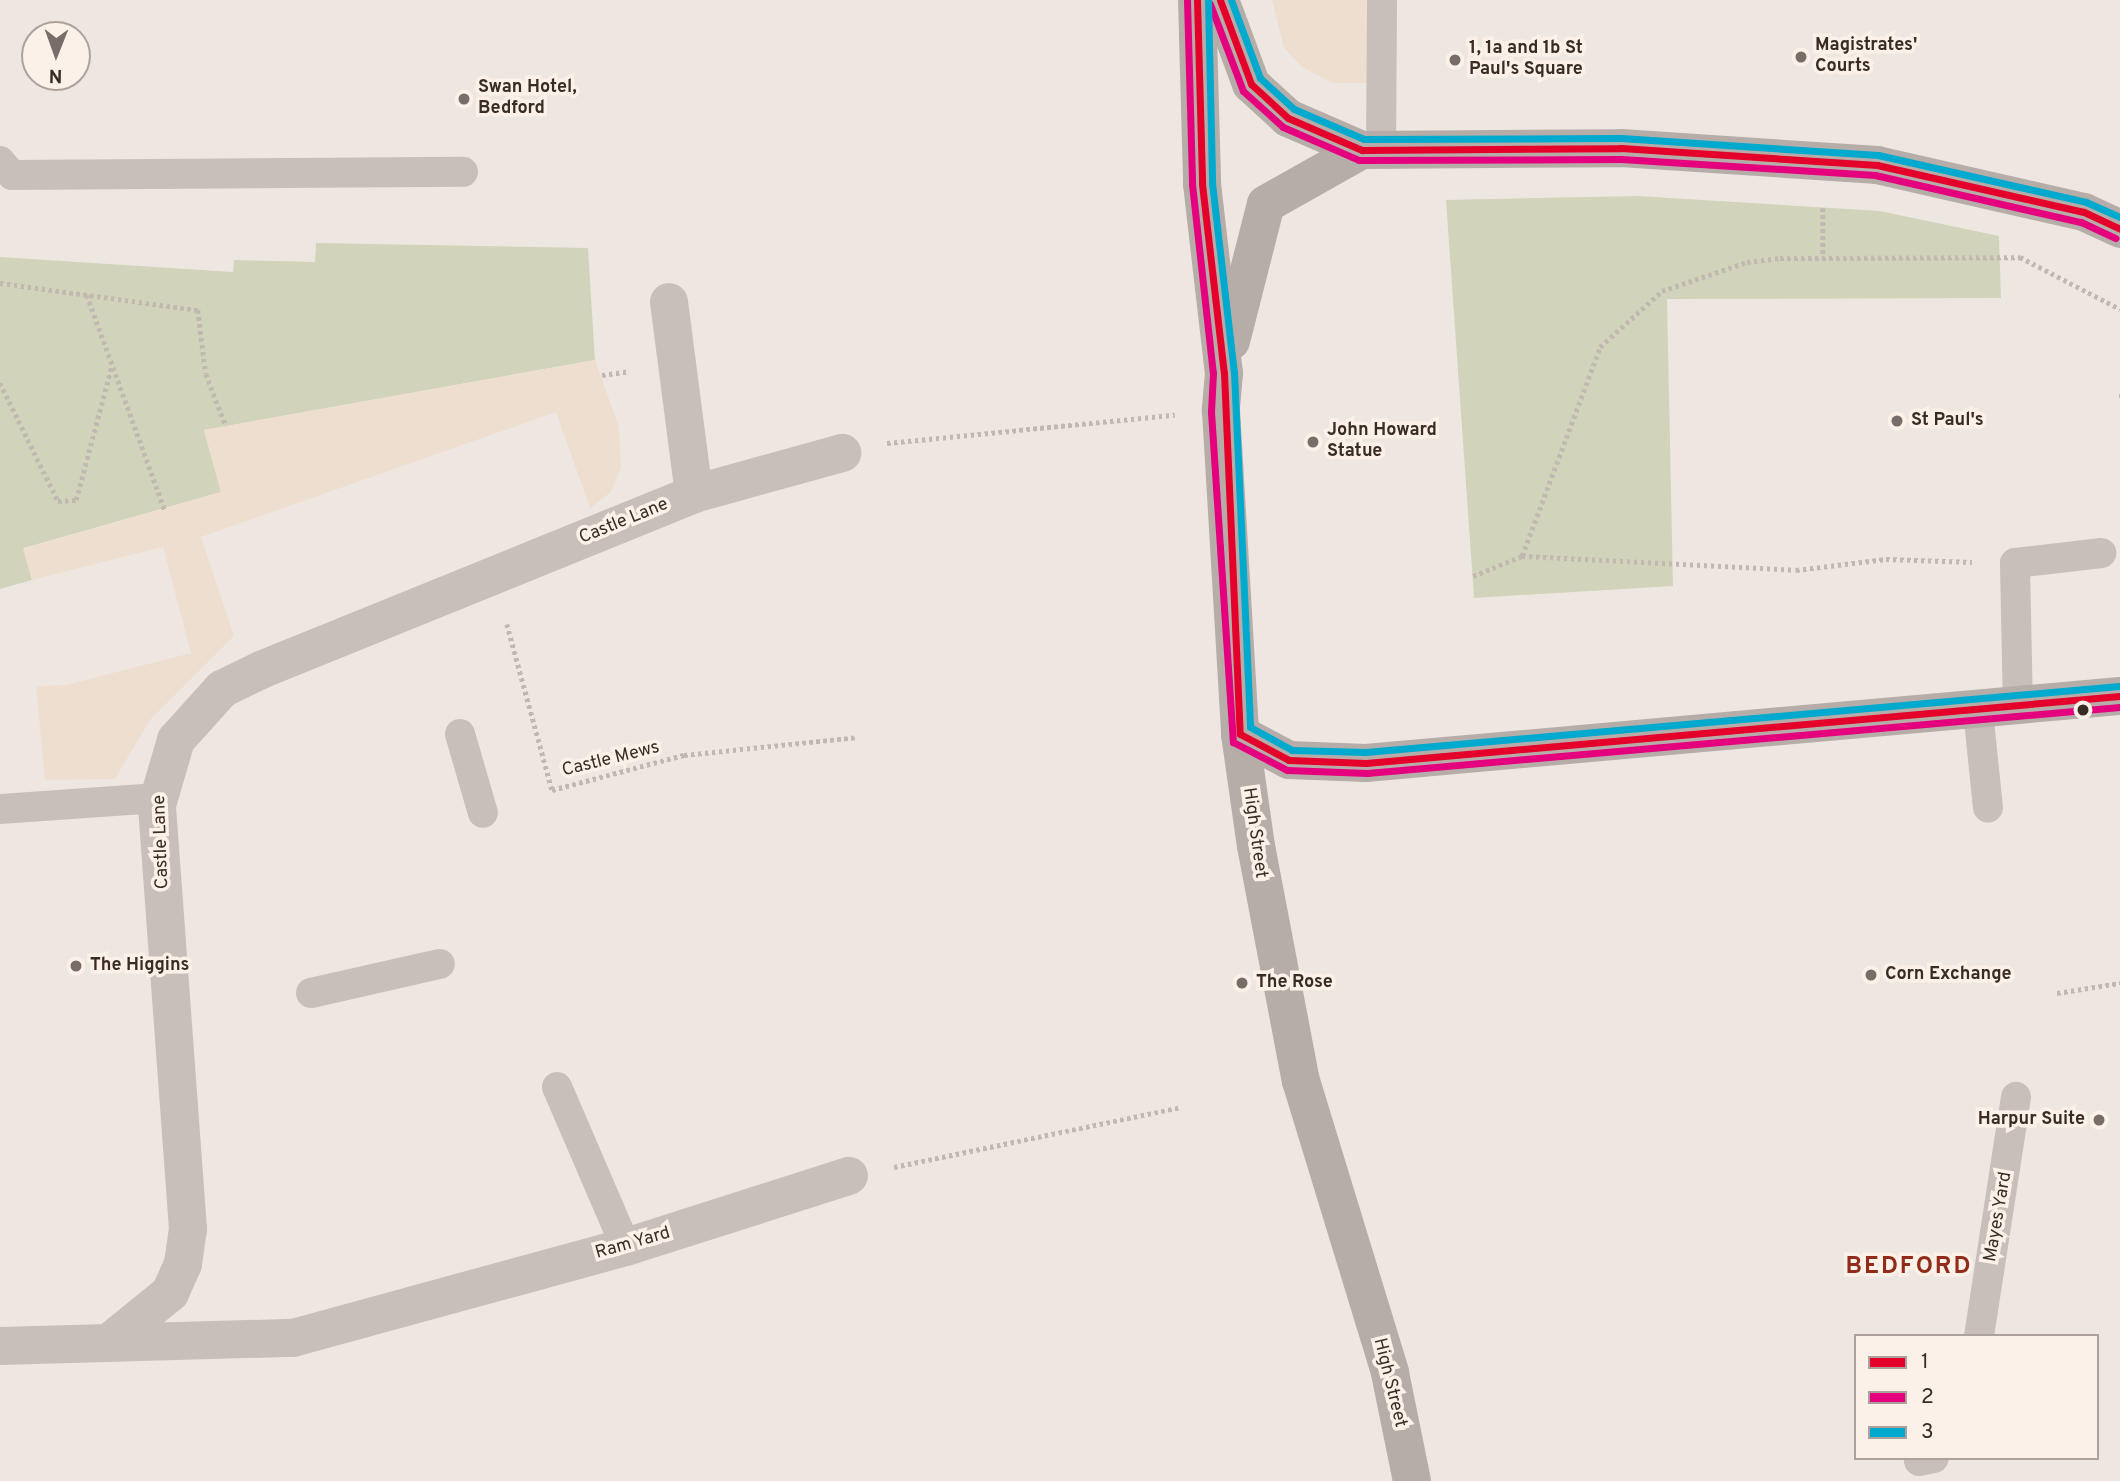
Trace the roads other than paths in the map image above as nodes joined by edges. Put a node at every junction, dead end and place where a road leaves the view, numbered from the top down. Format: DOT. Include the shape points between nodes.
graph roads {
  1 [pos="1197,0"];
  2 [pos="1220,0"];
  3 [pos="1382,0"];
  4 [pos="1372,150"];
  5 [pos="0,160"];
  6 [pos="463,172"];
  7 [pos="2120,229"];
  8 [pos="668,302"];
  9 [pos="1224,373"];
  10 [pos="842,453"];
  11 [pos="694,494"];
  12 [pos="2101,554"];
  13 [pos="2120,696"];
  14 [pos="2018,709"];
  15 [pos="1978,711"];
  16 [pos="460,734"];
  17 [pos="1240,734"];
  18 [pos="158,798"];
  19 [pos="1988,807"];
  20 [pos="0,809"];
  21 [pos="483,813"];
  22 [pos="440,964"];
  23 [pos="311,993"];
  24 [pos="557,1087"];
  25 [pos="2017,1097"];
  26 [pos="849,1176"];
  27 [pos="626,1247"];
  28 [pos="1979,1334"];
  29 [pos="112,1340"];
  30 [pos="0,1346"];
  31 [pos="1412,1481"];
  1 -- 9 [label="main road, High Street" via="1202,184"];
  2 -- 4 [label="main road" via="1251,84 1288,118"];
  3 -- 4 [label="lane"];
  4 -- 7 [label="main road" via="1621,148 1877,165 2084,212"];
  4 -- 9 [label="main road" via="1266,204 1254,233"];
  5 -- 6 [label="lane" via="12,175"];
  8 -- 11 [label="street"];
  9 -- 17 [label="main road, High Street" via="1221,411"];
  10 -- 11 [label="street, Castle Lane"];
  11 -- 18 [label="street, Castle Lane" via="222,690 176,740"];
  12 -- 14 [label="lane" via="2015,563"];
  13 -- 14 [label="main road"];
  14 -- 15 [label="main road"];
  15 -- 17 [label="main road" via="1366,763 1290,760"];
  15 -- 19 [label="lane"];
  16 -- 21 [label="lane"];
  17 -- 31 [label="main road, High Street" via="1301,1081 1390,1373"];
  18 -- 20 [label="lane"];
  18 -- 29 [label="street, Castle Lane" via="188,1228 183,1264 170,1293"];
  22 -- 23 [label="lane"];
  24 -- 27 [label="lane"];
  25 -- 28 [label="lane, Mayes Yard"];
  26 -- 27 [label="street, Ram Yard"];
  27 -- 29 [label="street, Ram Yard" via="293,1338"];
  29 -- 30 [label="street"];
}
